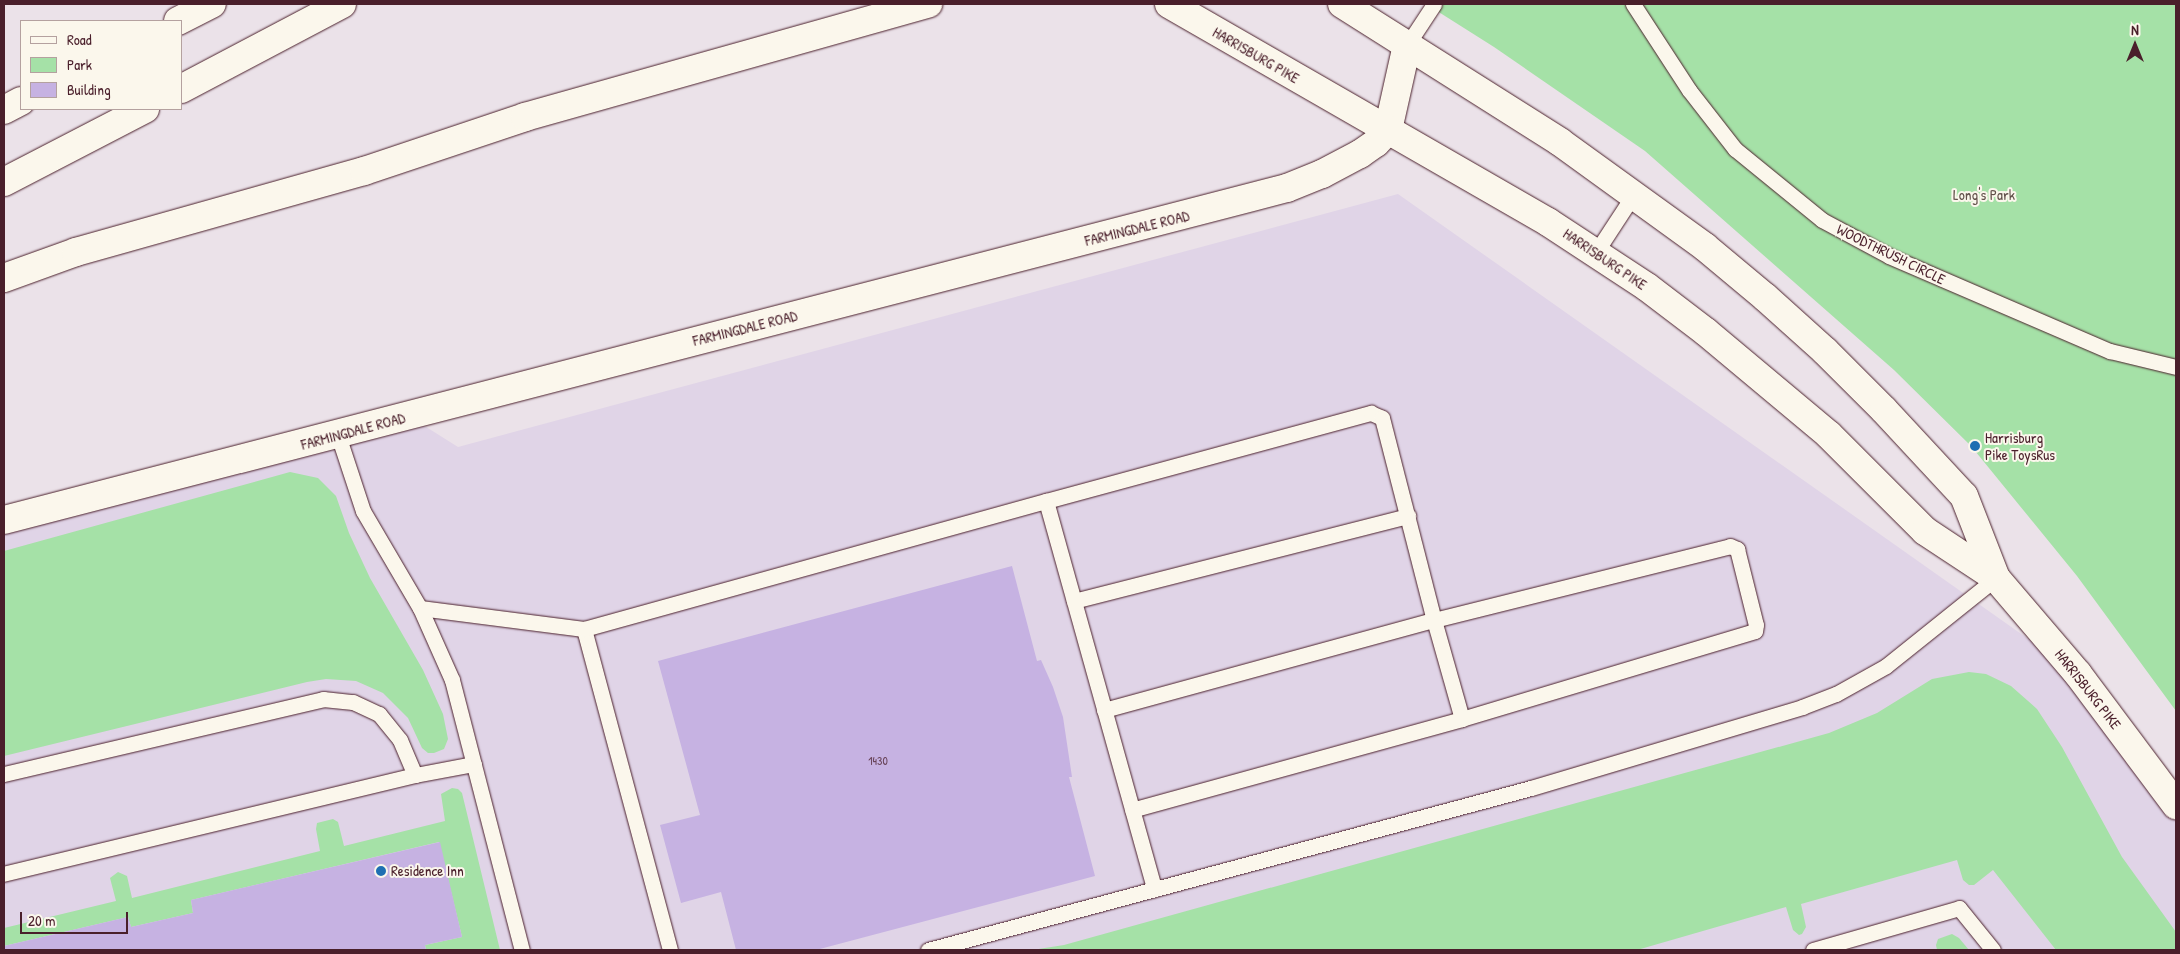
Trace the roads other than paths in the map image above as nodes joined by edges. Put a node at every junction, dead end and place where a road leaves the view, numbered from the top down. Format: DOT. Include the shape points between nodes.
graph roads {
  1 [pos="212,4"];
  2 [pos="342,4"];
  3 [pos="928,4"];
  4 [pos="1170,4"];
  5 [pos="1342,4"];
  6 [pos="1434,4"];
  7 [pos="1633,4"];
  8 [pos="180,20"];
  9 [pos="1407,45"];
  10 [pos="182,88"];
  11 [pos="20,102"];
  12 [pos="4,110"];
  13 [pos="143,110"];
  14 [pos="1388,130"];
  15 [pos="4,182"];
  16 [pos="1634,194"];
  17 [pos="1596,252"];
  18 [pos="4,278"];
  19 [pos="2176,367"];
  20 [pos="338,435"];
  21 [pos="1046,501"];
  22 [pos="1408,516"];
  23 [pos="4,520"];
  24 [pos="1996,578"];
  25 [pos="1074,601"];
  26 [pos="420,608"];
  27 [pos="1434,620"];
  28 [pos="584,629"];
  29 [pos="1104,710"];
  30 [pos="1462,719"];
  31 [pos="474,764"];
  32 [pos="4,774"];
  33 [pos="415,775"];
  34 [pos="2176,805"];
  35 [pos="1132,810"];
  36 [pos="4,874"];
  37 [pos="1154,889"];
  38 [pos="522,950"];
  39 [pos="670,950"];
  40 [pos="928,950"];
  41 [pos="1813,950"];
  42 [pos="1993,950"];
  1 -- 8 [label="main road"];
  2 -- 10 [label="main road"];
  3 -- 18 [label="main road" via="525,117 364,171 76,252"];
  4 -- 14 [label="main road, HARRISBURG PIKE"];
  5 -- 9 [label="main road, HARRISBURG PIKE"];
  6 -- 9 [label="lane"];
  7 -- 19 [label="lane, WOODTHRUSH CIRCLE" via="1689,90 1735,149 1822,220 1889,256 2110,351"];
  9 -- 14 [label="main road"];
  9 -- 16 [label="main road, HARRISBURG PIKE" via="1560,142"];
  11 -- 12 [label="main road"];
  13 -- 15 [label="main road"];
  14 -- 17 [label="main road, HARRISBURG PIKE"];
  14 -- 20 [label="main road, FARMINGDALE ROAD" via="1360,154 1322,174 1247,200"];
  16 -- 17 [label="lane"];
  16 -- 24 [label="main road, HARRISBURG PIKE" via="1765,297 1884,410 1964,496"];
  17 -- 24 [label="main road, HARRISBURG PIKE" via="1662,298 1775,388 1836,442 1926,531"];
  20 -- 23 [label="main road, FARMINGDALE ROAD"];
  20 -- 26 [label="lane" via="364,511"];
  21 -- 22 [label="lane" via="1371,413 1382,418"];
  21 -- 25 [label="lane"];
  21 -- 28 [label="lane"];
  22 -- 25 [label="lane"];
  22 -- 27 [label="lane"];
  24 -- 34 [label="main road, HARRISBURG PIKE" via="2078,674"];
  24 -- 37 [label="lane" via="1886,666 1853,686 1802,707 1531,788"];
  25 -- 29 [label="lane"];
  26 -- 28 [label="lane"];
  26 -- 31 [label="lane" via="452,680"];
  27 -- 29 [label="lane"];
  27 -- 30 [label="lane"];
  27 -- 30 [label="lane" via="1730,546 1736,548 1755,631"];
  28 -- 39 [label="lane"];
  29 -- 35 [label="lane"];
  30 -- 35 [label="lane"];
  31 -- 33 [label="lane"];
  31 -- 38 [label="lane"];
  32 -- 33 [label="lane" via="323,699 354,702 380,714 400,740"];
  33 -- 36 [label="lane"];
  35 -- 37 [label="lane"];
  37 -- 40 [label="lane"];
  41 -- 42 [label="lane" via="1959,908"];
}
